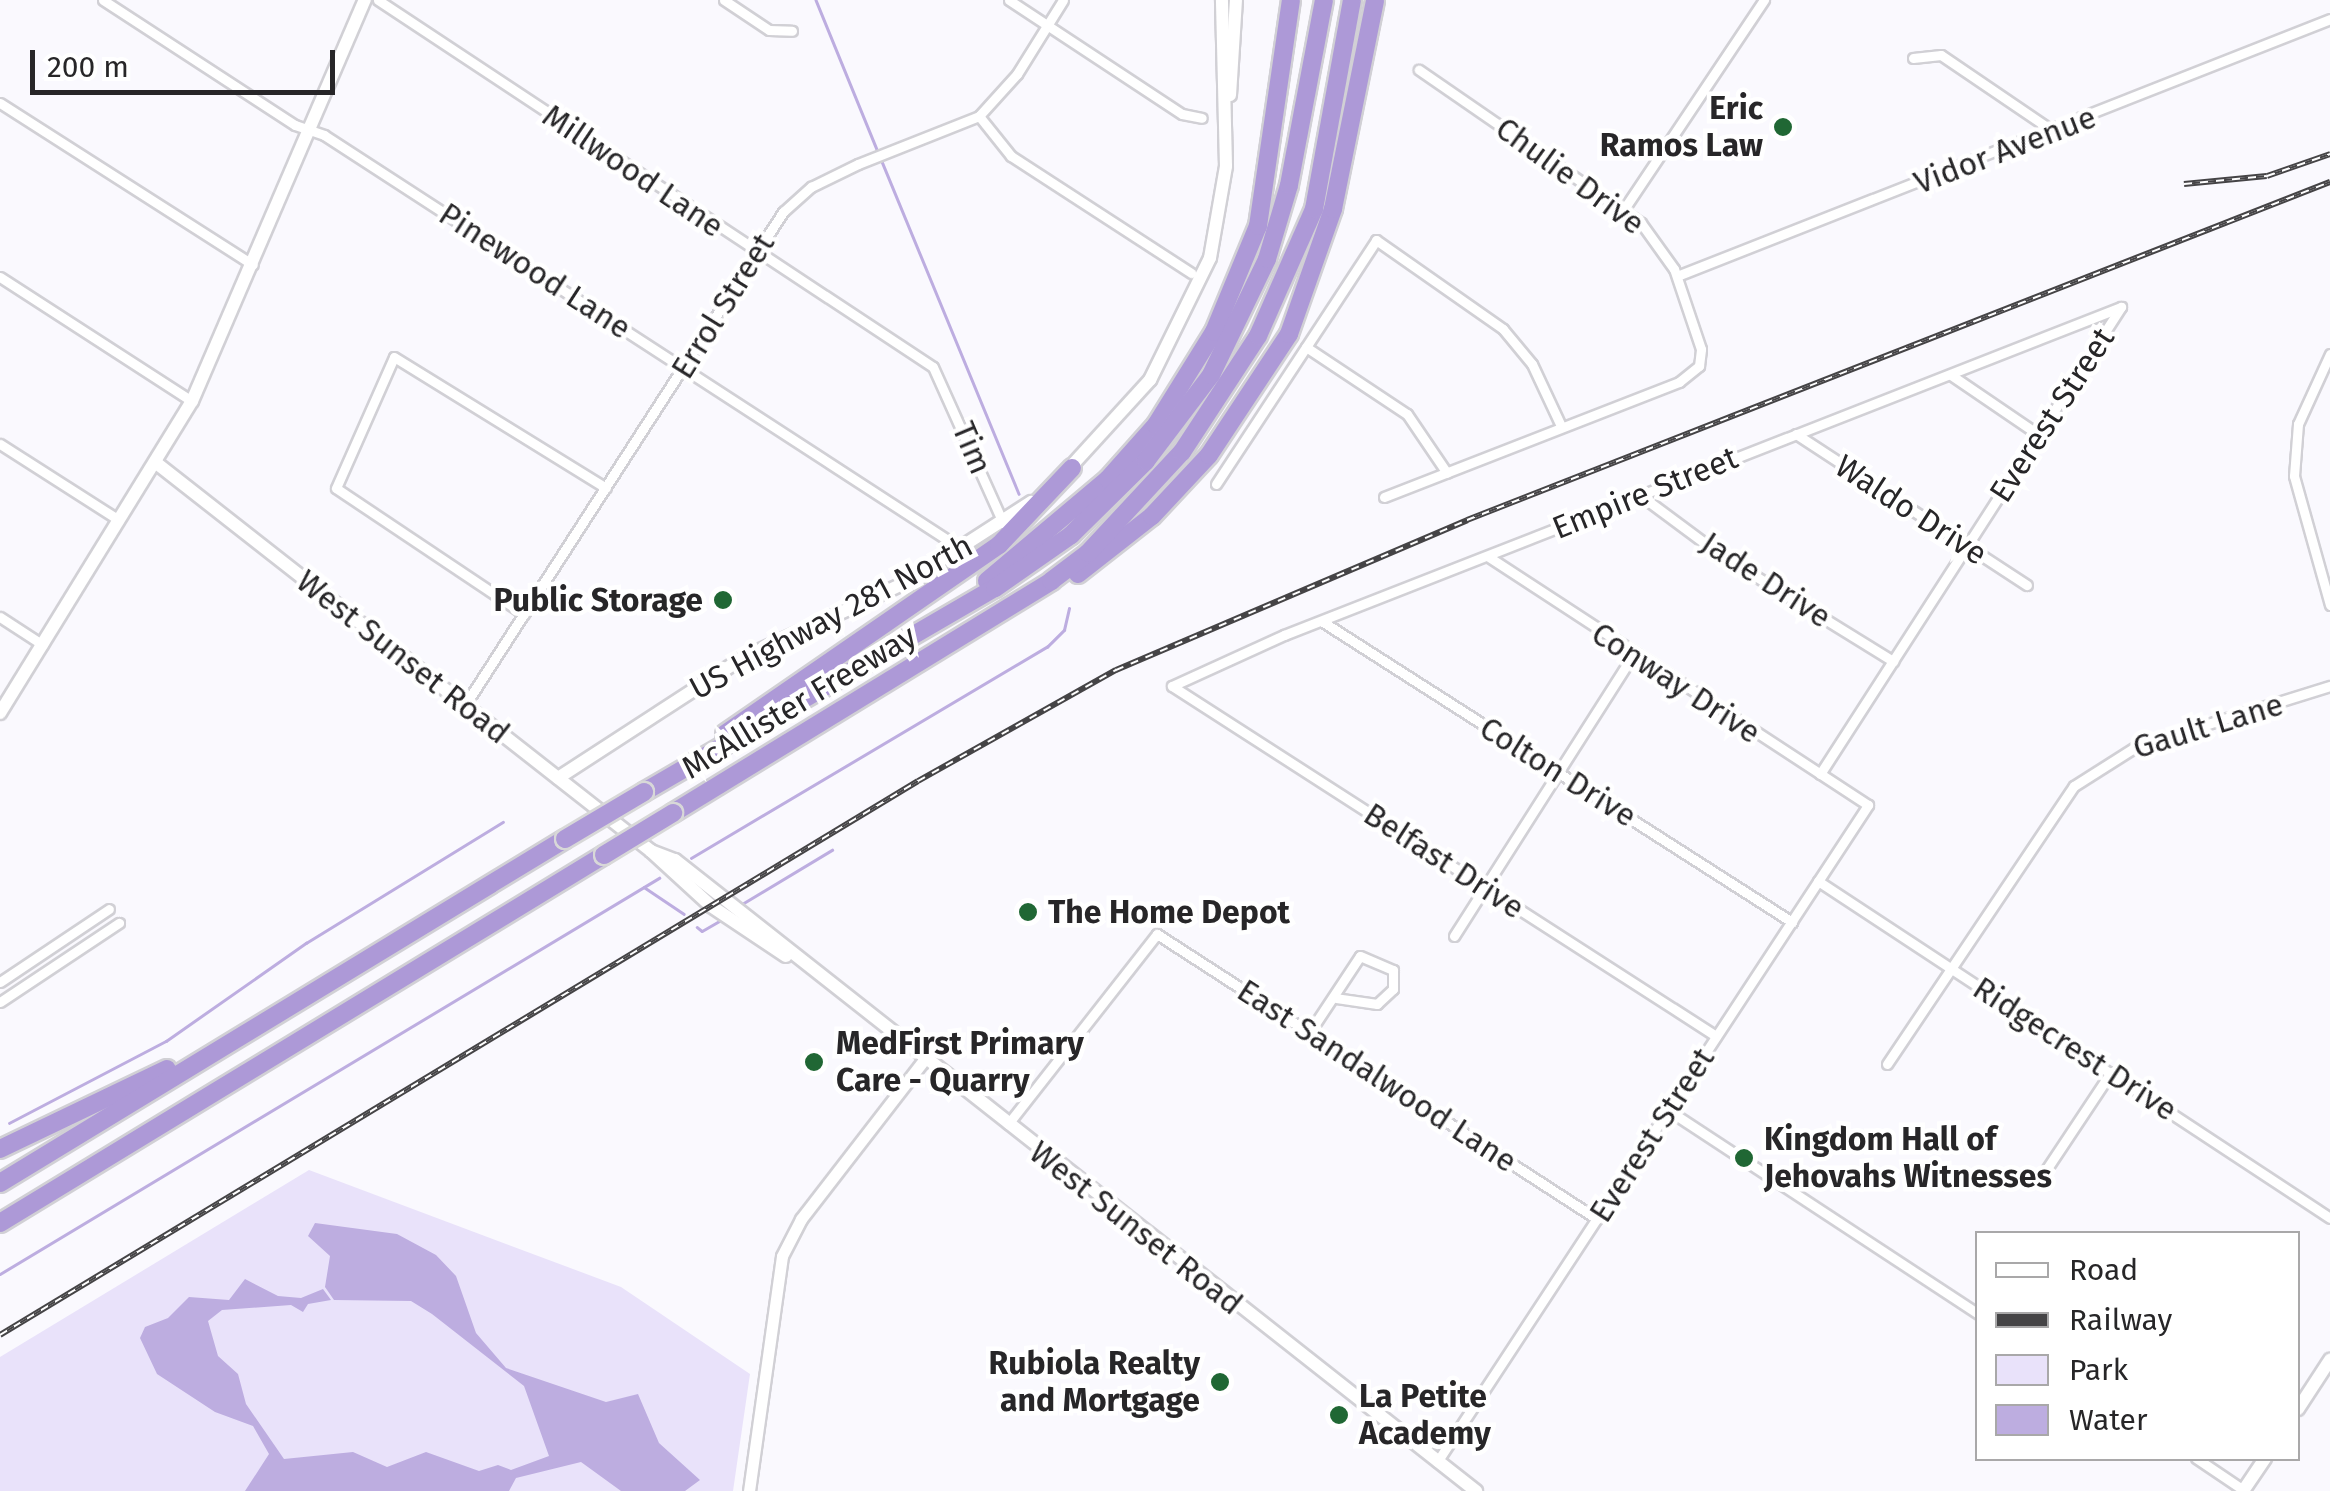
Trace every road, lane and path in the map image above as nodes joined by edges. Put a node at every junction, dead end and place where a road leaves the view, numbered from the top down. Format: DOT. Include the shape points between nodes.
graph roads {
  1 [pos="103,0"];
  2 [pos="365,0"];
  3 [pos="378,0"];
  4 [pos="724,0"];
  5 [pos="1008,0"];
  6 [pos="1063,0"];
  7 [pos="1222,0"];
  8 [pos="1236,0"];
  9 [pos="1291,0"];
  10 [pos="1324,0"];
  11 [pos="1354,0"];
  12 [pos="1375,0"];
  13 [pos="1764,0"];
  14 [pos="2330,19"];
  15 [pos="1047,25"];
  16 [pos="792,31"];
  17 [pos="1913,58"];
  18 [pos="1420,70"];
  19 [pos="0,103"];
  20 [pos="979,116"];
  21 [pos="1227,117"];
  22 [pos="1202,118"];
  23 [pos="309,130"];
  24 [pos="2053,131"];
  25 [pos="1624,209"];
  26 [pos="756,253"];
  27 [pos="253,265"];
  28 [pos="1190,273"];
  29 [pos="0,276"];
  30 [pos="1677,276"];
  31 [pos="2121,307"];
  32 [pos="1306,347"];
  33 [pos="2330,354"];
  34 [pos="685,367"];
  35 [pos="940,373"];
  36 [pos="1951,375"];
  37 [pos="192,401"];
  38 [pos="1562,426"];
  39 [pos="1796,434"];
  40 [pos="2039,435"];
  41 [pos="0,444"];
  42 [pos="155,462"];
  43 [pos="1072,468"];
  44 [pos="1447,473"];
  45 [pos="1216,484"];
  46 [pos="606,488"];
  47 [pos="1640,494"];
  48 [pos="1384,496"];
  49 [pos="119,520"];
  50 [pos="1003,523"];
  51 [pos="1968,546"];
  52 [pos="963,550"];
  53 [pos="1488,556"];
  54 [pos="2027,585"];
  55 [pos="2330,605"];
  56 [pos="1005,612"];
  57 [pos="524,614"];
  58 [pos="0,617"];
  59 [pos="1323,622"];
  60 [pos="43,644"];
  61 [pos="888,654"];
  62 [pos="1633,655"];
  63 [pos="1893,661"];
  64 [pos="1172,686"];
  65 [pos="2330,686"];
  66 [pos="465,705"];
  67 [pos="0,713"];
  68 [pos="1558,773"];
  69 [pos="1820,774"];
  70 [pos="558,778"];
  71 [pos="644,792"];
  72 [pos="1868,806"];
  73 [pos="1818,881"];
  74 [pos="1486,887"];
  75 [pos="109,909"];
  76 [pos="1792,922"];
  77 [pos="119,924"];
  78 [pos="1454,936"];
  79 [pos="1951,967"];
  80 [pos="0,982"];
  81 [pos="1336,998"];
  82 [pos="0,1002"];
  83 [pos="244,1033"];
  84 [pos="1310,1033"];
  85 [pos="1716,1036"];
  86 [pos="923,1061"];
  87 [pos="1888,1064"];
  88 [pos="2111,1072"];
  89 [pos="1668,1110"];
  90 [pos="1006,1126"];
  91 [pos="0,1149"];
  92 [pos="2038,1182"];
  93 [pos="0,1183"];
  94 [pos="2330,1218"];
  95 [pos="1597,1219"];
  96 [pos="0,1224"];
  97 [pos="1975,1312"];
  98 [pos="2330,1360"];
  99 [pos="2300,1406"];
  100 [pos="2200,1461"];
  101 [pos="2263,1461"];
  102 [pos="1436,1464"];
  103 [pos="749,1491"];
  104 [pos="1476,1491"];
  105 [pos="2244,1491"];
  1 -- 23 [label="street, Pinewood Lane"];
  2 -- 23 [label="main road"];
  3 -- 26 [label="street, Millwood Lane"];
  4 -- 16 [label="street" via="769,30"];
  5 -- 15 [label="street"];
  6 -- 15 [label="street, Errol Street"];
  7 -- 21 [label="main road, US Highway 281 North"];
  8 -- 21 [label="main road"];
  9 -- 61 [label="highway" via="1258,226 1192,372 1156,426 1083,506"];
  10 -- 61 [label="highway, McAllister Freeway" via="1267,259 1211,374 1146,462 1071,535"];
  11 -- 56 [label="highway, McAllister Freeway" via="1314,209 1280,293 1224,396 1088,553"];
  12 -- 56 [label="highway" via="1333,209 1289,334 1210,455 1109,554"];
  13 -- 25 [label="street"];
  14 -- 24 [label="street, Vidor Avenue"];
  15 -- 20 [label="street, Errol Street" via="1017,74"];
  15 -- 22 [label="street" via="1182,114"];
  17 -- 24 [label="street" via="1941,55"];
  18 -- 25 [label="street, Chulie Drive"];
  19 -- 27 [label="street"];
  20 -- 26 [label="street, Errol Street" via="858,164 794,201"];
  20 -- 28 [label="street" via="1011,156"];
  21 -- 43 [label="main road, US Highway 281 North" via="1224,194 1203,279 1150,380"];
  23 -- 27 [label="main road"];
  23 -- 34 [label="street, Pinewood Lane"];
  24 -- 30 [label="street, Vidor Avenue"];
  25 -- 30 [label="street, Chulie Drive" via="1654,237"];
  26 -- 34 [label="street, Errol Street"];
  26 -- 35 [label="street, Millwood Lane"];
  27 -- 37 [label="main road"];
  29 -- 37 [label="street"];
  30 -- 38 [label="street, Chulie Drive" via="1700,340 1698,366 1679,382"];
  31 -- 36 [label="street, Empire Street"];
  31 -- 40 [label="street, Everest Street"];
  32 -- 38 [label="street" via="1376,240 1503,329 1532,364"];
  32 -- 44 [label="street" via="1407,414"];
  32 -- 45 [label="street"];
  33 -- 55 [label="street" via="2304,402 2294,476"];
  34 -- 46 [label="street, Errol Street"];
  34 -- 52 [label="street, Pinewood Lane"];
  35 -- 50 [label="street, Tim"];
  36 -- 39 [label="street, Empire Street"];
  36 -- 40 [label="street"];
  37 -- 42 [label="main road"];
  38 -- 44 [label="street"];
  39 -- 47 [label="street, Empire Street"];
  39 -- 51 [label="street, Waldo Drive"];
  40 -- 51 [label="street, Everest Street"];
  41 -- 49 [label="street"];
  42 -- 49 [label="main road"];
  42 -- 66 [label="main road, West Sunset Road"];
  43 -- 50 [label="main road, US Highway 281 North"];
  43 -- 71 [label="highway" via="1030,518 944,586"];
  44 -- 48 [label="street"];
  46 -- 57 [label="street, Errol Street"];
  46 -- 57 [label="street" via="394,357 336,488"];
  47 -- 53 [label="street, Empire Street"];
  47 -- 63 [label="street, Jade Drive" via="1718,553"];
  49 -- 60 [label="main road"];
  50 -- 52 [label="main road, US Highway 281 North"];
  51 -- 54 [label="street, Waldo Drive"];
  51 -- 63 [label="street, Everest Street"];
  52 -- 70 [label="main road, US Highway 281 North" via="775,639"];
  53 -- 59 [label="street, Empire Street"];
  53 -- 62 [label="street, Conway Drive"];
  56 -- 96 [label="highway, McAllister Freeway, bridge"];
  57 -- 66 [label="street, Errol Street"];
  58 -- 60 [label="street"];
  59 -- 64 [label="street, Empire Street"];
  59 -- 68 [label="street, Colton Drive"];
  60 -- 67 [label="main road"];
  61 -- 71 [label="highway, McAllister Freeway"];
  62 -- 68 [label="street"];
  62 -- 69 [label="street, Conway Drive"];
  63 -- 69 [label="street, Everest Street"];
  64 -- 74 [label="street, Belfast Drive"];
  65 -- 79 [label="street, Gault Lane" via="2103,762 2067,795"];
  66 -- 70 [label="main road, West Sunset Road"];
  68 -- 74 [label="street"];
  68 -- 76 [label="street, Colton Drive"];
  69 -- 72 [label="street, Conway Drive"];
  70 -- 86 [label="main road, West Sunset Road" via="651,851 675,860"];
  71 -- 83 [label="highway, McAllister Freeway, bridge"];
  72 -- 73 [label="street, Everest Street"];
  73 -- 76 [label="street, Everest Street"];
  73 -- 79 [label="street, Ridgecrest Drive"];
  74 -- 78 [label="street"];
  74 -- 85 [label="street, Belfast Drive"];
  75 -- 80 [label="street"];
  76 -- 85 [label="street, Everest Street"];
  77 -- 82 [label="street"];
  79 -- 87 [label="street, Gault Lane"];
  79 -- 88 [label="street, Ridgecrest Drive"];
  81 -- 81 [label="street" via="1360,956 1392,970 1393,989 1377,1004"];
  81 -- 84 [label="street"];
  83 -- 91 [label="highway"];
  83 -- 93 [label="highway, McAllister Freeway"];
  84 -- 90 [label="street, East Sandalwood Lane" via="1157,934"];
  84 -- 95 [label="street, East Sandalwood Lane"];
  85 -- 89 [label="street, Everest Street"];
  86 -- 90 [label="main road, West Sunset Road"];
  86 -- 103 [label="street" via="801,1218 782,1256"];
  88 -- 92 [label="street"];
  88 -- 94 [label="street, Ridgecrest Drive"];
  89 -- 95 [label="street, Everest Street"];
  89 -- 97 [label="street"];
  90 -- 102 [label="main road, West Sunset Road"];
  95 -- 102 [label="street, Everest Street"];
  98 -- 99 [label="main road"];
  100 -- 105 [label="street"];
  101 -- 105 [label="main road"];
  102 -- 104 [label="main road, West Sunset Road"];
}
